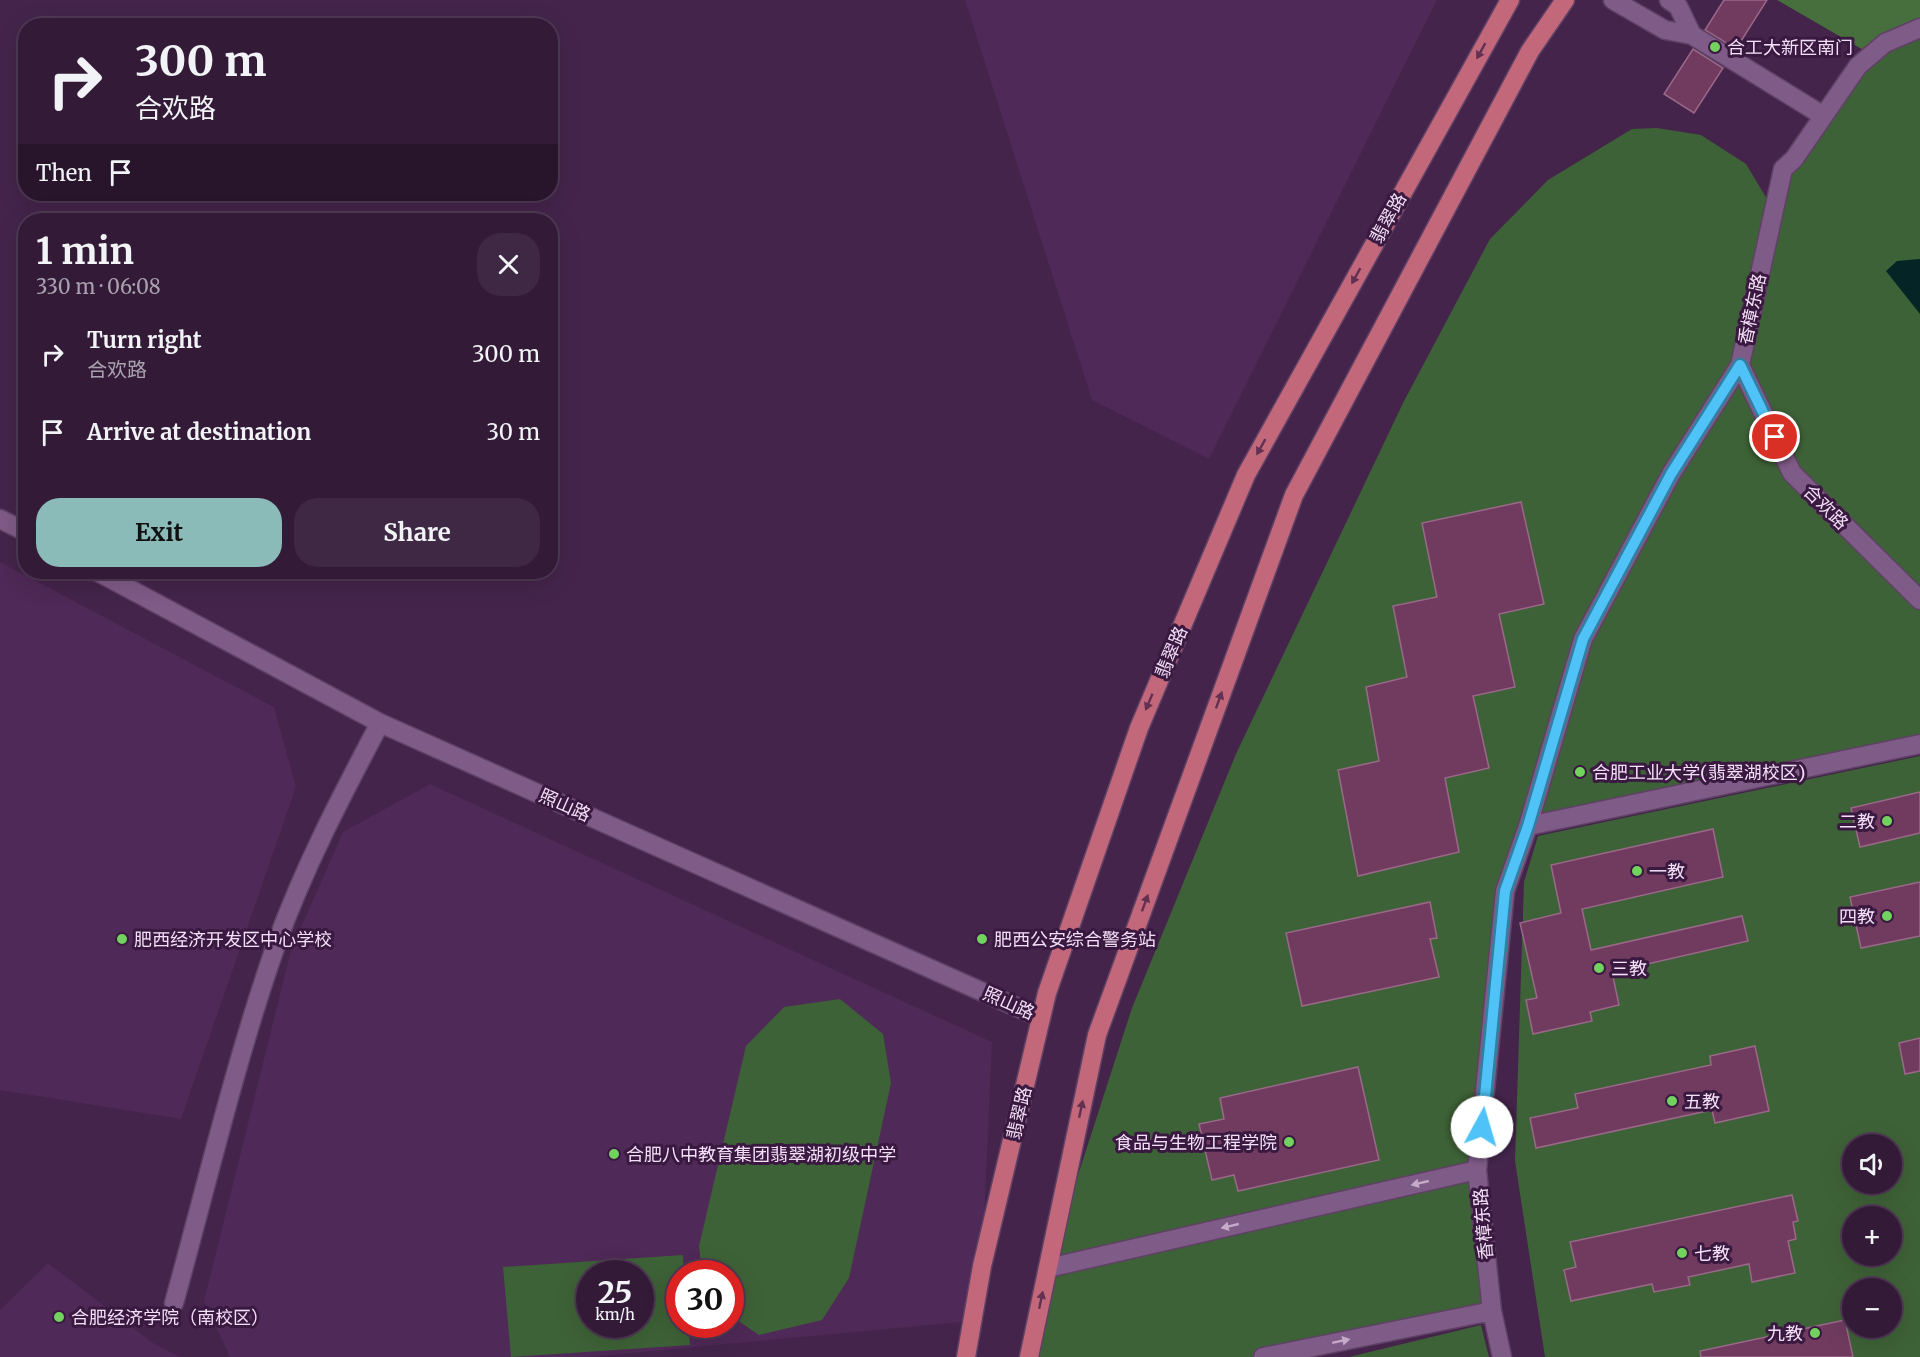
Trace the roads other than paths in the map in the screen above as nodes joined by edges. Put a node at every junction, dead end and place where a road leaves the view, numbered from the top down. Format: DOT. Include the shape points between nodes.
graph roads {
  1 [pos="1510,0"];
  2 [pos="1564,0"];
  3 [pos="1613,0"];
  4 [pos="1669,0"];
  5 [pos="1920,28"];
  6 [pos="1692,35"];
  7 [pos="1821,116"];
  8 [pos="1740,365"];
  9 [pos="0,519"];
  10 [pos="18,528"];
  11 [pos="111,579"];
  12 [pos="1920,600"];
  13 [pos="380,723"];
  14 [pos="1920,744"];
  15 [pos="1528,826"];
  16 [pos="1041,1018"];
  17 [pos="1477,1170"];
  18 [pos="1048,1268"];
  19 [pos="174,1303"];
  20 [pos="1492,1311"];
  21 [pos="966,1357"];
  22 [pos="1029,1357"];
  23 [pos="1263,1357"];
  24 [pos="1502,1357"];
  1 -- 16 [label="main road, 翡翠路, one-way" via="1246,474 1139,728"];
  18 -- 2 [label="main road, one-way" via="1097,1035 1294,495 1530,51"];
  3 -- 6 [label="street" via="1665,30"];
  4 -- 6 [label="street" via="1678,6"];
  5 -- 7 [label="street, 香樟东路" via="1885,44 1858,66"];
  6 -- 7 [label="street"];
  7 -- 8 [label="street, 香樟东路" via="1794,159 1783,169"];
  8 -- 12 [label="street, 合欢路" via="1792,473"];
  8 -- 15 [label="street, 香樟东路" via="1671,474 1583,639"];
  9 -- 10 [label="street"];
  11 -- 13 [label="street, 照山路"];
  13 -- 16 [label="street, 照山路"];
  13 -- 19 [label="street" via="320,837 277,944 240,1062"];
  14 -- 15 [label="street"];
  15 -- 17 [label="street, 香樟东路" via="1505,891"];
  16 -- 21 [label="main road, 翡翠路" via="982,1266"];
  17 -- 18 [label="street, one-way"];
  17 -- 20 [label="street, 香樟东路"];
  22 -- 18 [label="main road, one-way"];
  23 -- 20 [label="street, one-way"];
  20 -- 24 [label="street, 香樟东路"];
}
